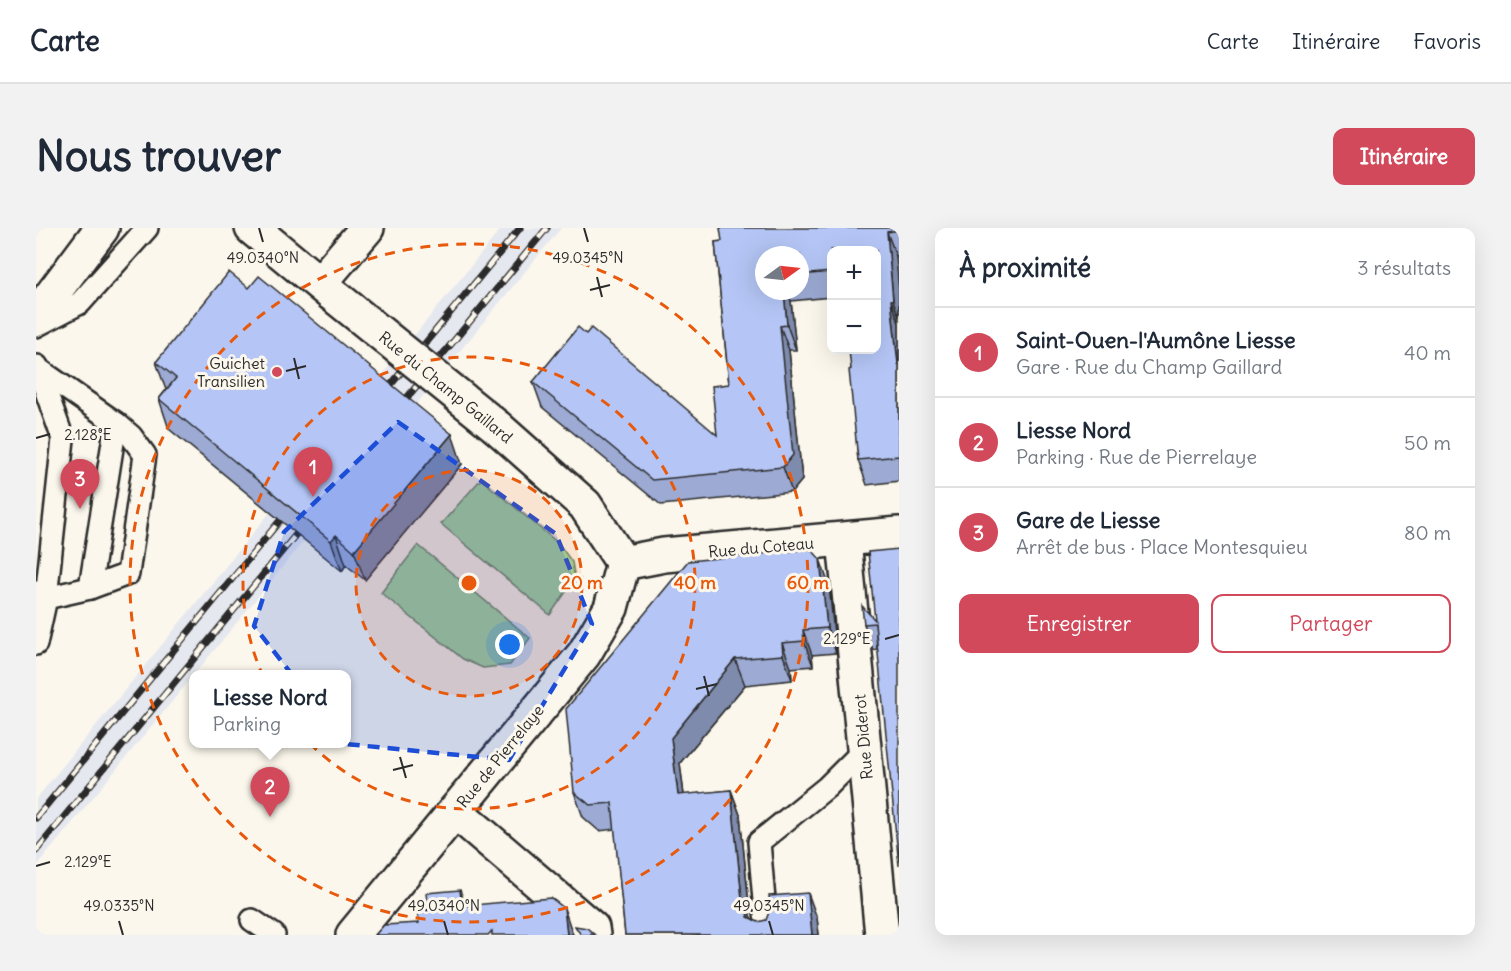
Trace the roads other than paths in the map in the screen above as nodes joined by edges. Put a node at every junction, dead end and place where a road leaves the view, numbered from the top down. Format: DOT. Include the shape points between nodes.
graph roads {
  1 [pos="102,228"];
  2 [pos="147,228"];
  3 [pos="252,228"];
  4 [pos="367,228"];
  5 [pos="326,288"];
  6 [pos="36,316"];
  7 [pos="36,326"];
  8 [pos="36,368"];
  9 [pos="116,423"];
  10 [pos="899,534"];
  11 [pos="844,540"];
  12 [pos="623,563"];
  13 [pos="90,588"];
  14 [pos="41,595"];
  15 [pos="36,644"];
  16 [pos="864,750"];
  17 [pos="455,812"];
  18 [pos="887,919"];
  19 [pos="252,920"];
  20 [pos="273,935"];
  21 [pos="353,935"];
  22 [pos="593,935"];
  23 [pos="767,935"];
  1 -- 6 [label="street"];
  2 -- 7 [label="lane" via="80,303"];
  3 -- 5 [label="street, Rue du Champ Gaillard"];
  4 -- 5 [label="street"];
  5 -- 12 [label="street, Rue du Champ Gaillard, bridge" via="497,427 585,505"];
  8 -- 9 [label="lane"];
  8 -- 14 [label="lane" via="63,439"];
  9 -- 13 [label="lane"];
  9 -- 13 [label="lane" via="145,455 139,508 128,574"];
  10 -- 11 [label="street, Rue du Coteau"];
  11 -- 12 [label="street, Rue du Coteau" via="664,555"];
  11 -- 16 [label="street, Rue Diderot"];
  12 -- 17 [label="street, Rue de Pierrelaye" via="611,608 584,654"];
  13 -- 14 [label="lane"];
  14 -- 15 [label="lane"];
  16 -- 18 [label="street, Rue Diderot"];
  16 -- 23 [label="lane" via="827,787 759,842"];
  17 -- 21 [label="street, Rue de Pierrelaye"];
  17 -- 22 [label="street" via="592,928"];
  19 -- 20 [label="lane"];
}
